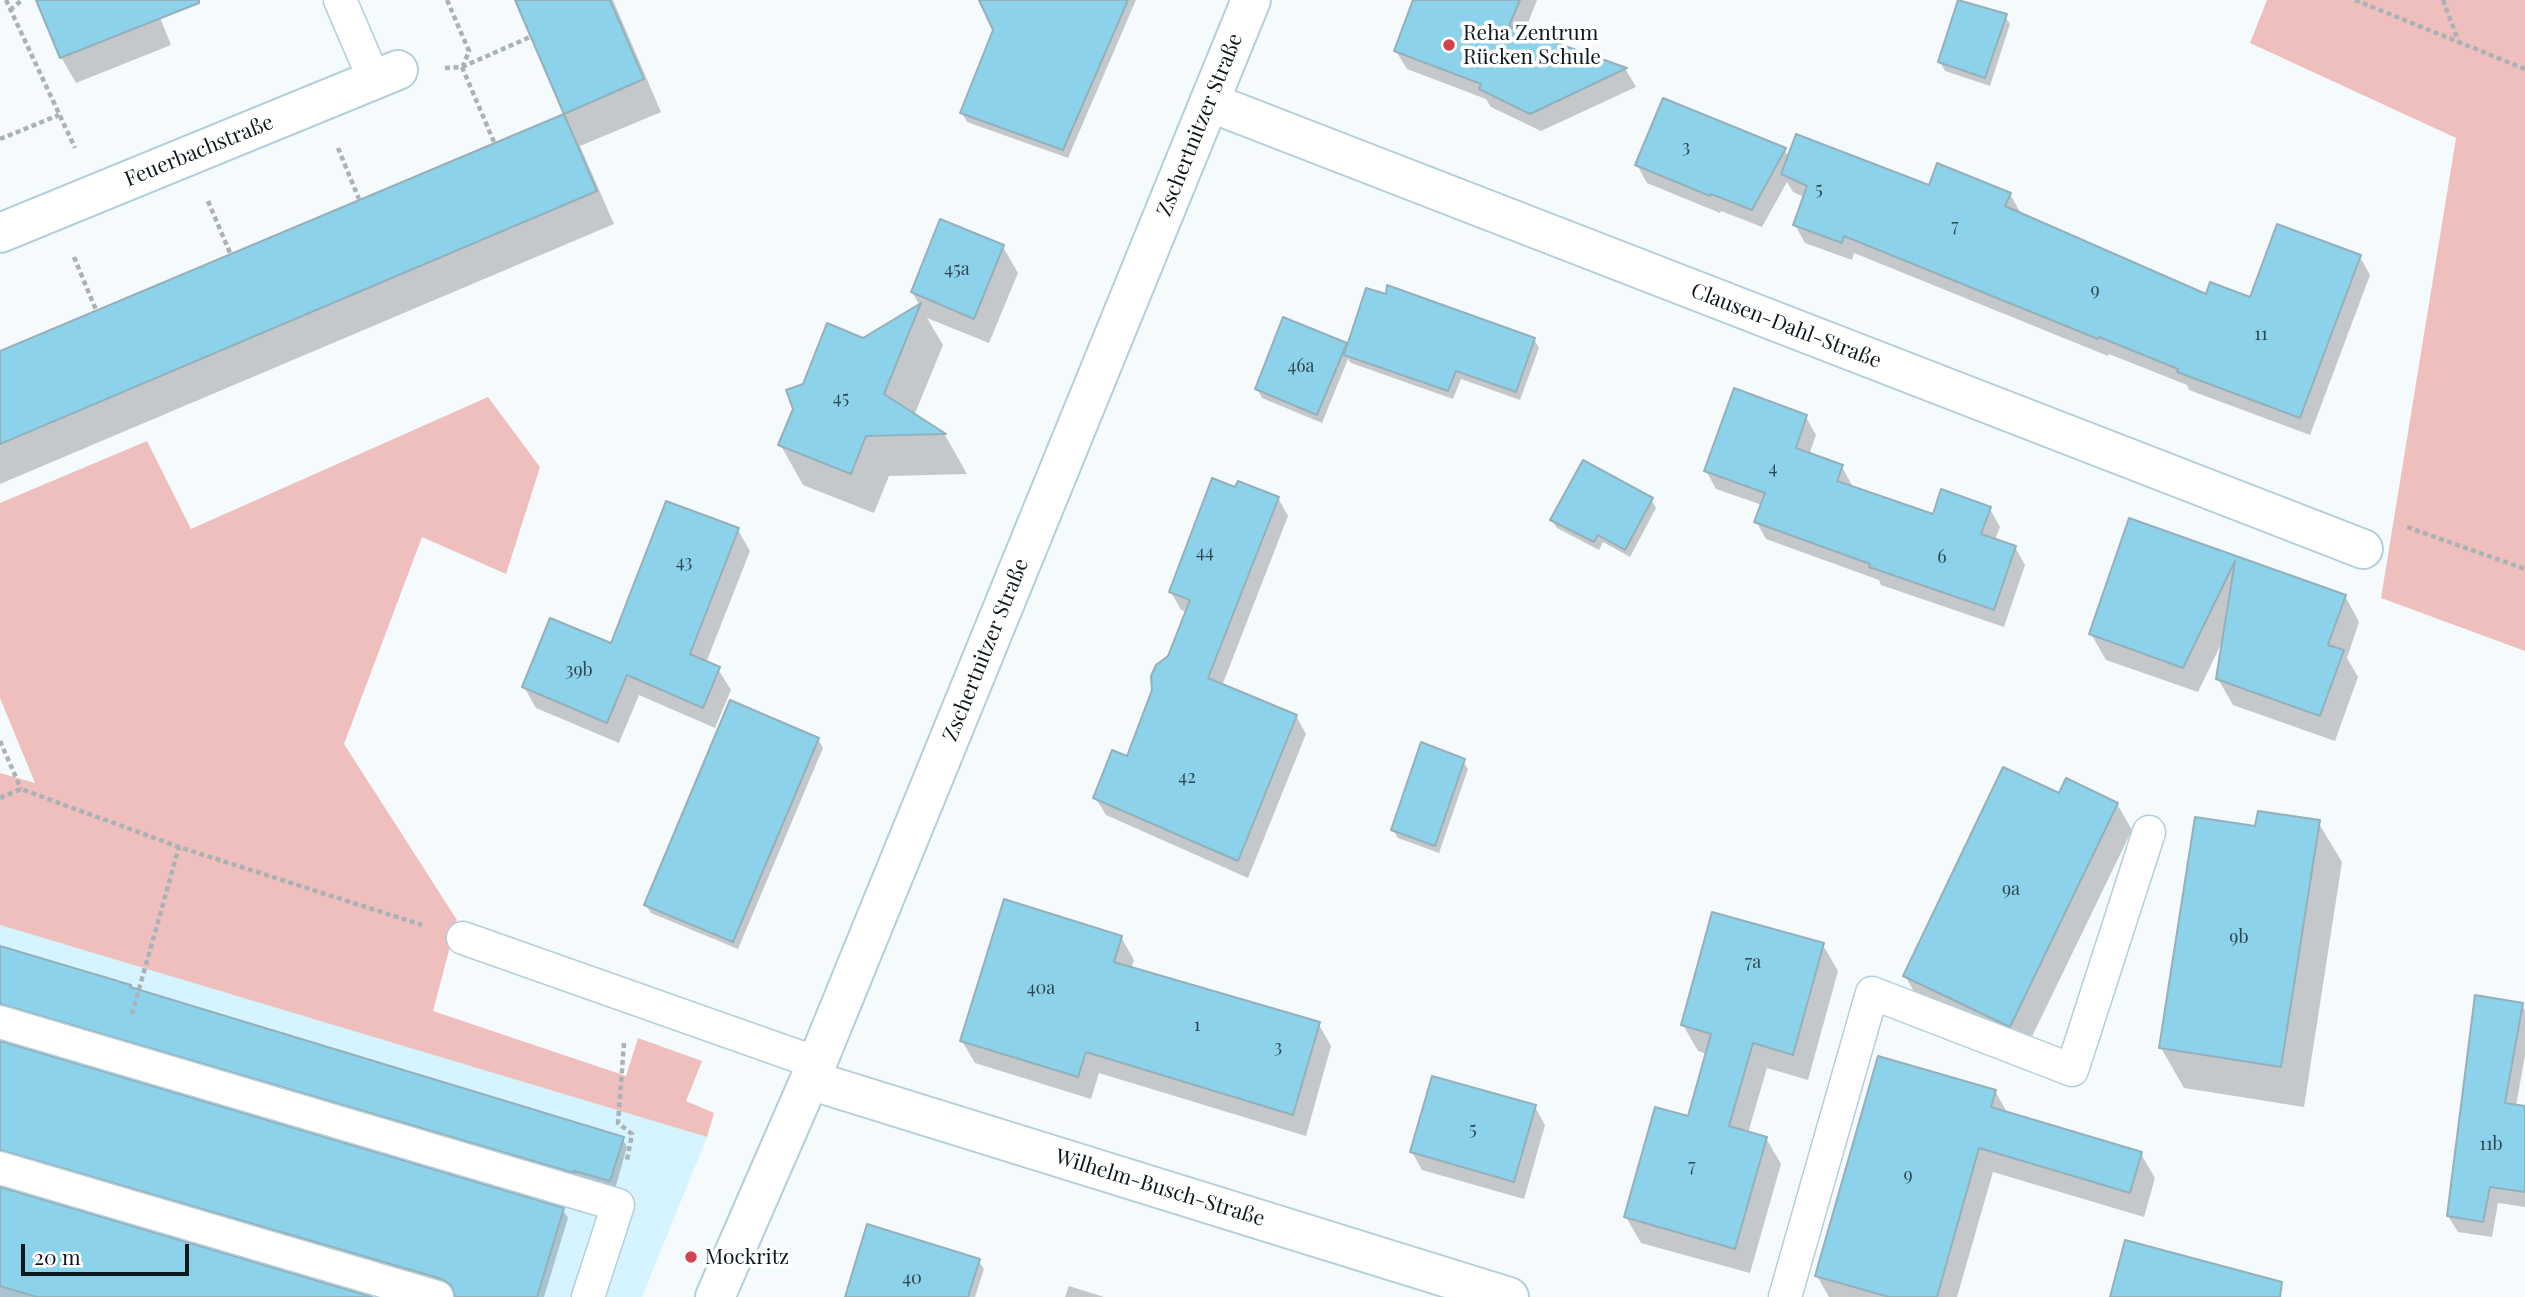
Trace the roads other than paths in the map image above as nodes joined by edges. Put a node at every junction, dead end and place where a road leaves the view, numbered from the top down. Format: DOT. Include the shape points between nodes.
graph roads {
  1 [pos="340,0"];
  2 [pos="1251,0"];
  3 [pos="386,74"];
  4 [pos="1209,102"];
  5 [pos="0,233"];
  6 [pos="2364,549"];
  7 [pos="2149,832"];
  8 [pos="463,939"];
  9 [pos="0,1022"];
  10 [pos="814,1072"];
  11 [pos="0,1168"];
  12 [pos="437,1297"];
  13 [pos="588,1297"];
  14 [pos="715,1297"];
  15 [pos="1509,1297"];
  16 [pos="1785,1297"];
  1 -- 3 [label="lane"];
  2 -- 4 [label="street, Zschertnitzer Straße"];
  3 -- 5 [label="street, Feuerbachstraße"];
  4 -- 6 [label="street, Clausen-Dahl-Straße"];
  4 -- 10 [label="street, Zschertnitzer Straße"];
  7 -- 16 [label="lane" via="2072,1070 1872,993"];
  8 -- 10 [label="lane" via="628,997"];
  9 -- 13 [label="lane" via="618,1205"];
  10 -- 14 [label="street, Zschertnitzer Straße"];
  10 -- 15 [label="street, Wilhelm-Busch-Straße"];
  11 -- 12 [label="lane"];
}
